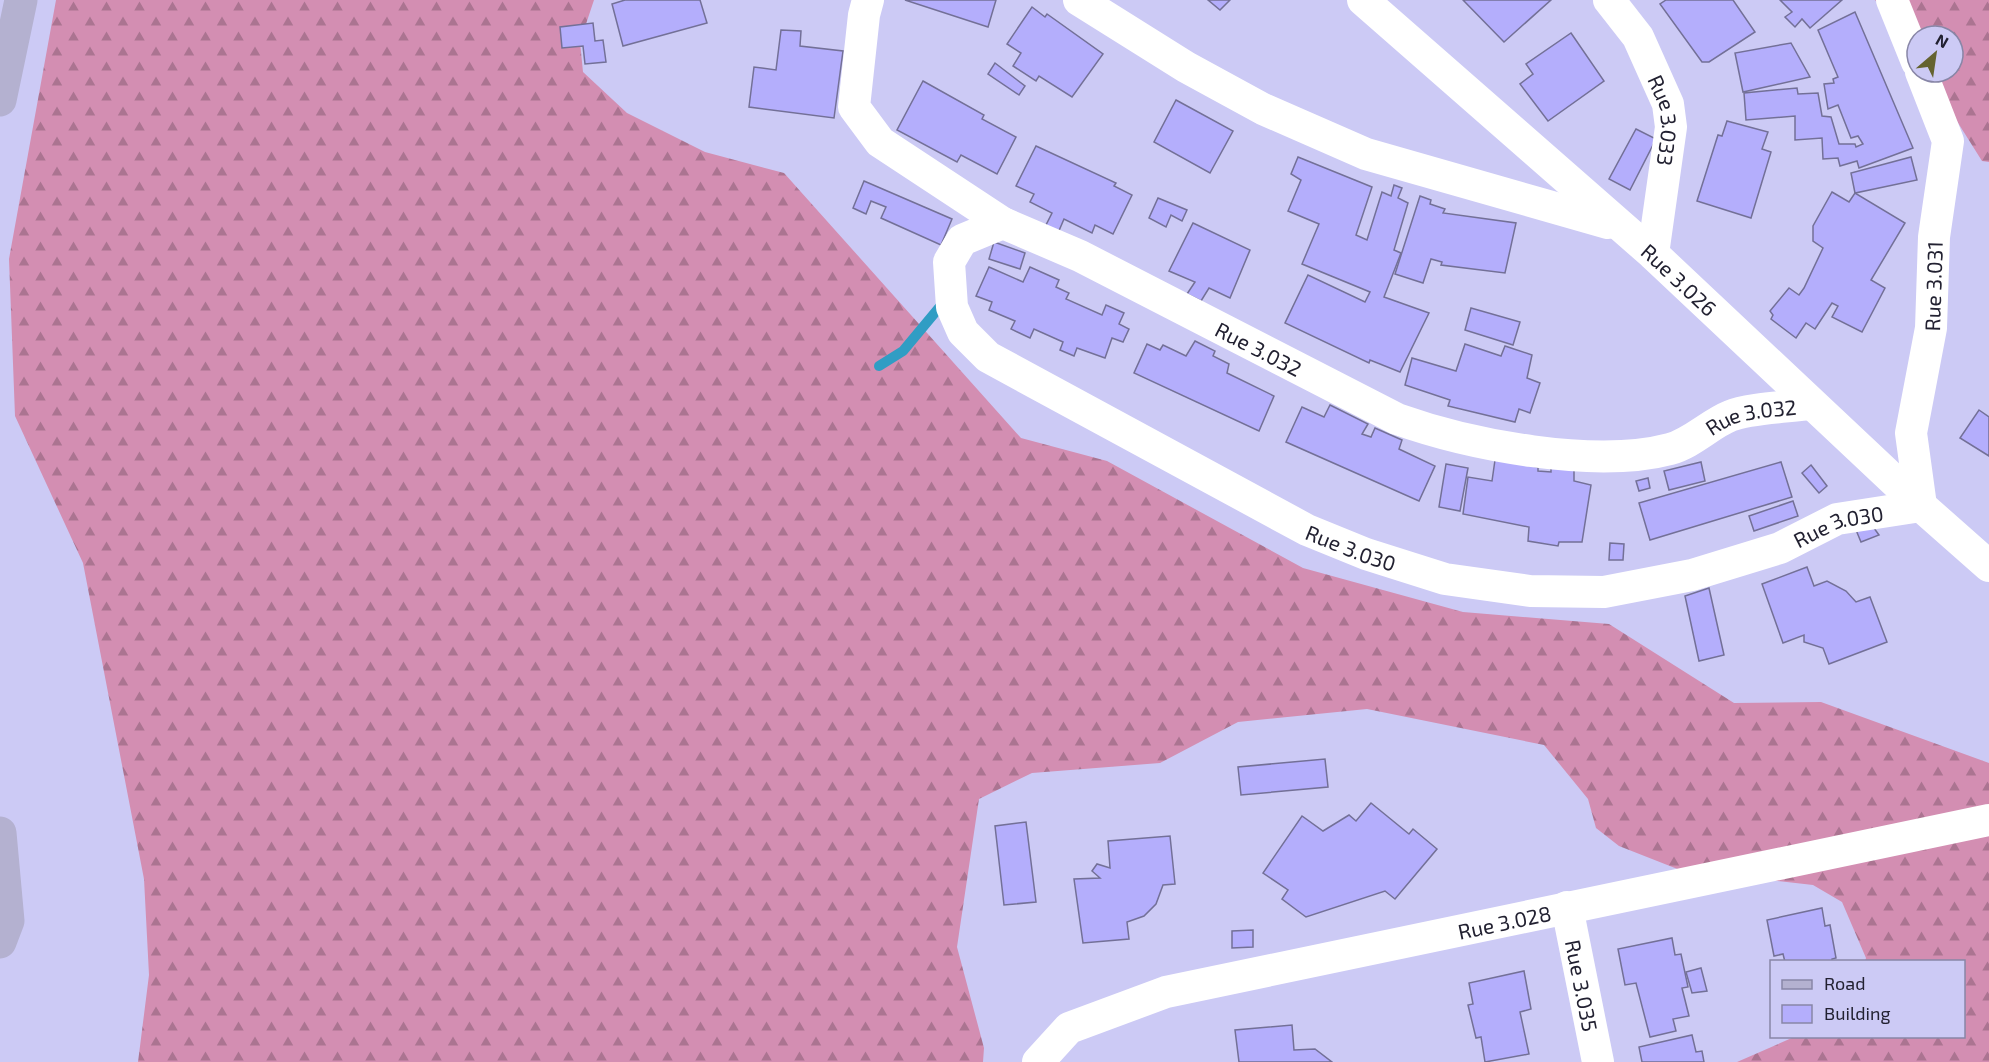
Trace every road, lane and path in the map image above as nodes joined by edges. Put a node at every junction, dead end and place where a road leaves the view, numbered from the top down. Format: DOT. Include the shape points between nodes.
graph roads {
  1 [pos="21,0"];
  2 [pos="868,0"];
  3 [pos="1079,0"];
  4 [pos="1363,0"];
  5 [pos="1609,0"];
  6 [pos="1892,0"];
  7 [pos="1905,32"];
  8 [pos="1926,84"];
  9 [pos="0,100"];
  10 [pos="1003,223"];
  11 [pos="1618,226"];
  12 [pos="1653,254"];
  13 [pos="1811,404"];
  14 [pos="1921,506"];
  15 [pos="1989,566"];
  16 [pos="1989,820"];
  17 [pos="0,833"];
  18 [pos="1567,908"];
  19 [pos="0,942"];
  20 [pos="1038,1062"];
  21 [pos="1598,1062"];
  1 -- 9 [label="street"];
  2 -- 10 [label="street, Rue 3.032" via="855,107 880,142"];
  3 -- 11 [label="street" via="1186,67 1263,109 1366,154"];
  4 -- 11 [label="street, Rue 3.026"];
  5 -- 12 [label="street, Rue 3.033" via="1638,37 1668,104 1671,127"];
  6 -- 7 [label="street"];
  8 -- 14 [label="street, Rue 3.031" via="1948,141 1934,237 1931,328 1911,433"];
  10 -- 13 [label="street, Rue 3.032" via="1080,256 1397,419 1441,435 1591,456 1629,456 1673,448 1731,415"];
  10 -- 14 [label="street, Rue 3.030" via="962,240 950,262 951,307 963,332 988,357 1307,530 1444,579 1530,591 1604,592 1692,575 1780,548 1837,519"];
  11 -- 12 [label="street, Rue 3.026"];
  12 -- 13 [label="street, Rue 3.026"];
  13 -- 14 [label="street, Rue 3.026"];
  14 -- 15 [label="street, Rue 3.026"];
  16 -- 18 [label="street, Rue 3.028"];
  17 -- 19 [label="street" via="8,921"];
  18 -- 20 [label="street, Rue 3.028" via="1166,992 1069,1028"];
  18 -- 21 [label="street, Rue 3.035"];
}
